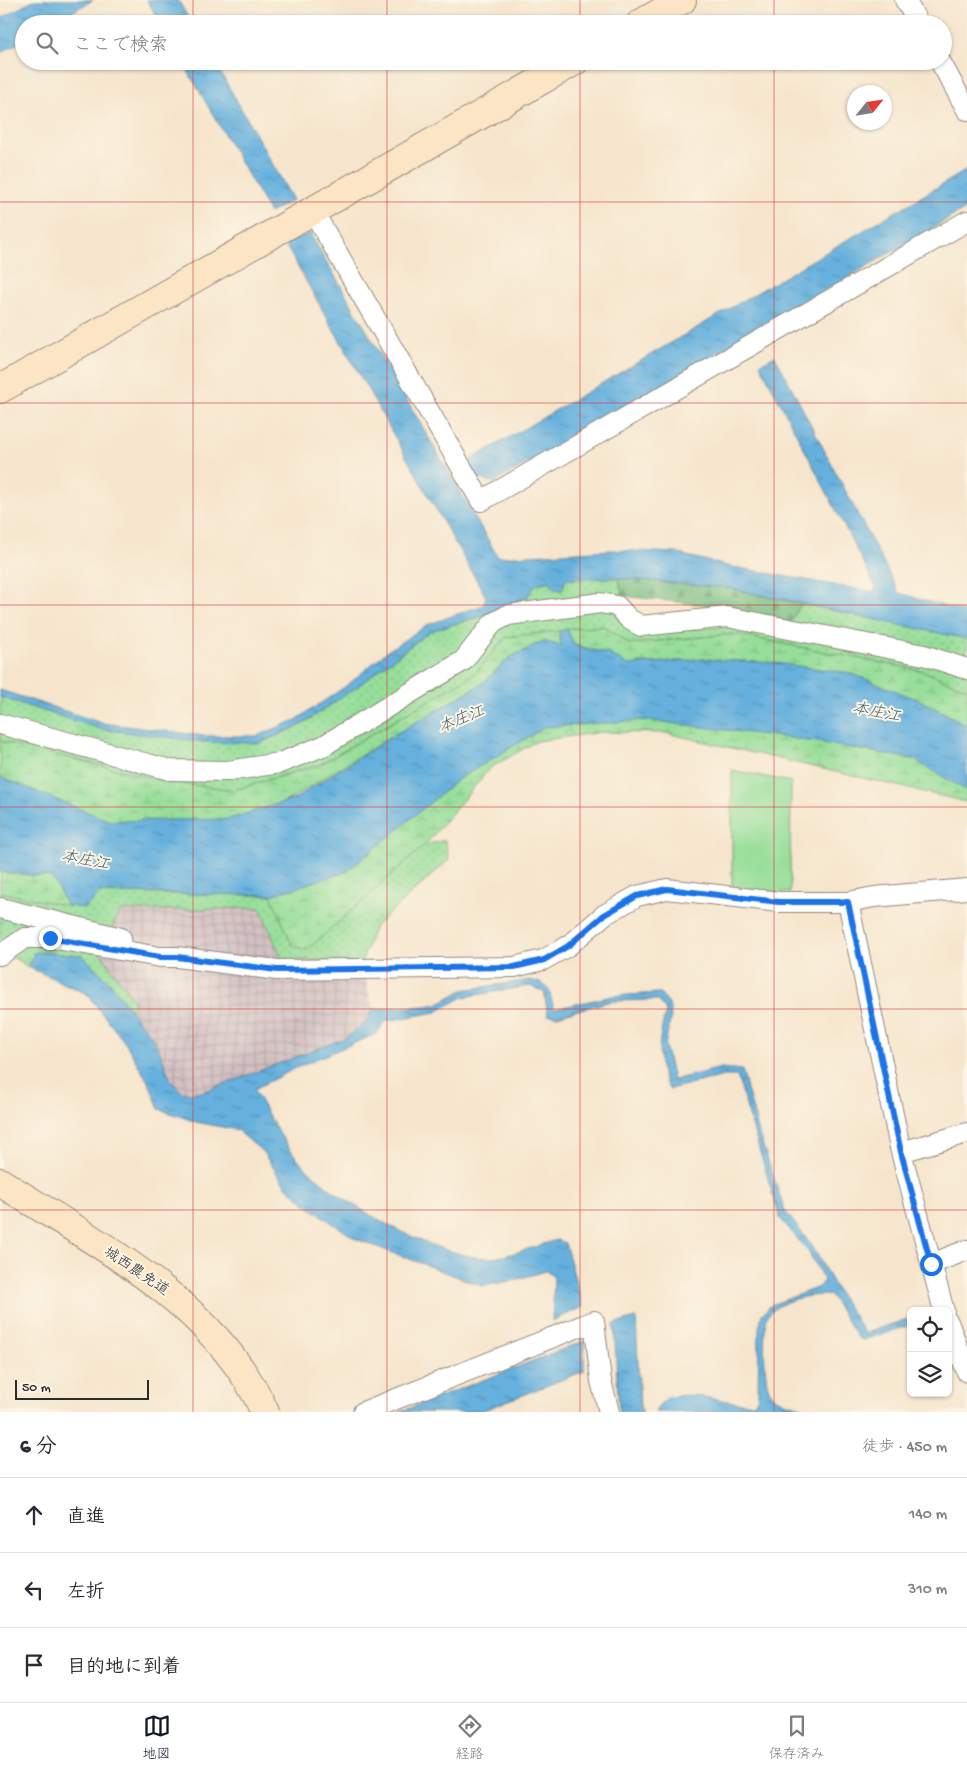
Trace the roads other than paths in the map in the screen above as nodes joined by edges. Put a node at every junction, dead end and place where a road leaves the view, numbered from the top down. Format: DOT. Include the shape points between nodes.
graph roads {
  1 [pos="682,0"];
  2 [pos="905,0"];
  3 [pos="656,15"];
  4 [pos="914,15"];
  5 [pos="559,70"];
  6 [pos="945,70"];
  7 [pos="967,110"];
  8 [pos="313,211"];
  9 [pos="967,221"];
  10 [pos="0,389"];
  11 [pos="967,669"];
  12 [pos="0,724"];
  13 [pos="967,889"];
  14 [pos="848,902"];
  15 [pos="0,908"];
  16 [pos="0,955"];
  17 [pos="177,957"];
  18 [pos="967,1133"];
  19 [pos="901,1152"];
  20 [pos="0,1182"];
  21 [pos="967,1250"];
  22 [pos="931,1264"];
  23 [pos="943,1307"];
  24 [pos="952,1333"];
  25 [pos="967,1372"];
  26 [pos="265,1412"];
  27 [pos="363,1412"];
  28 [pos="608,1412"];
  1 -- 3 [label="street"];
  2 -- 4 [label="street"];
  5 -- 8 [label="street"];
  6 -- 7 [label="street"];
  8 -- 9 [label="street" via="481,501"];
  8 -- 10 [label="street"];
  11 -- 12 [label="street" via="924,655 727,617 641,626 617,606 600,603 508,616 493,623 463,661 323,746 280,763 228,771 170,770"];
  13 -- 14 [label="street"];
  14 -- 17 [label="street" via="779,902 667,889 637,896 604,915 568,946 544,960 514,967 277,970"];
  14 -- 19 [label="street"];
  15 -- 17 [label="street" via="150,945"];
  16 -- 17 [label="street" via="25,938 50,938 160,957"];
  18 -- 19 [label="street"];
  19 -- 22 [label="street"];
  20 -- 26 [label="street, 城西農免道" via="161,1286 203,1325 232,1359"];
  21 -- 22 [label="street"];
  22 -- 23 [label="street"];
  24 -- 25 [label="street"];
  27 -- 28 [label="street" via="594,1321"];
}
